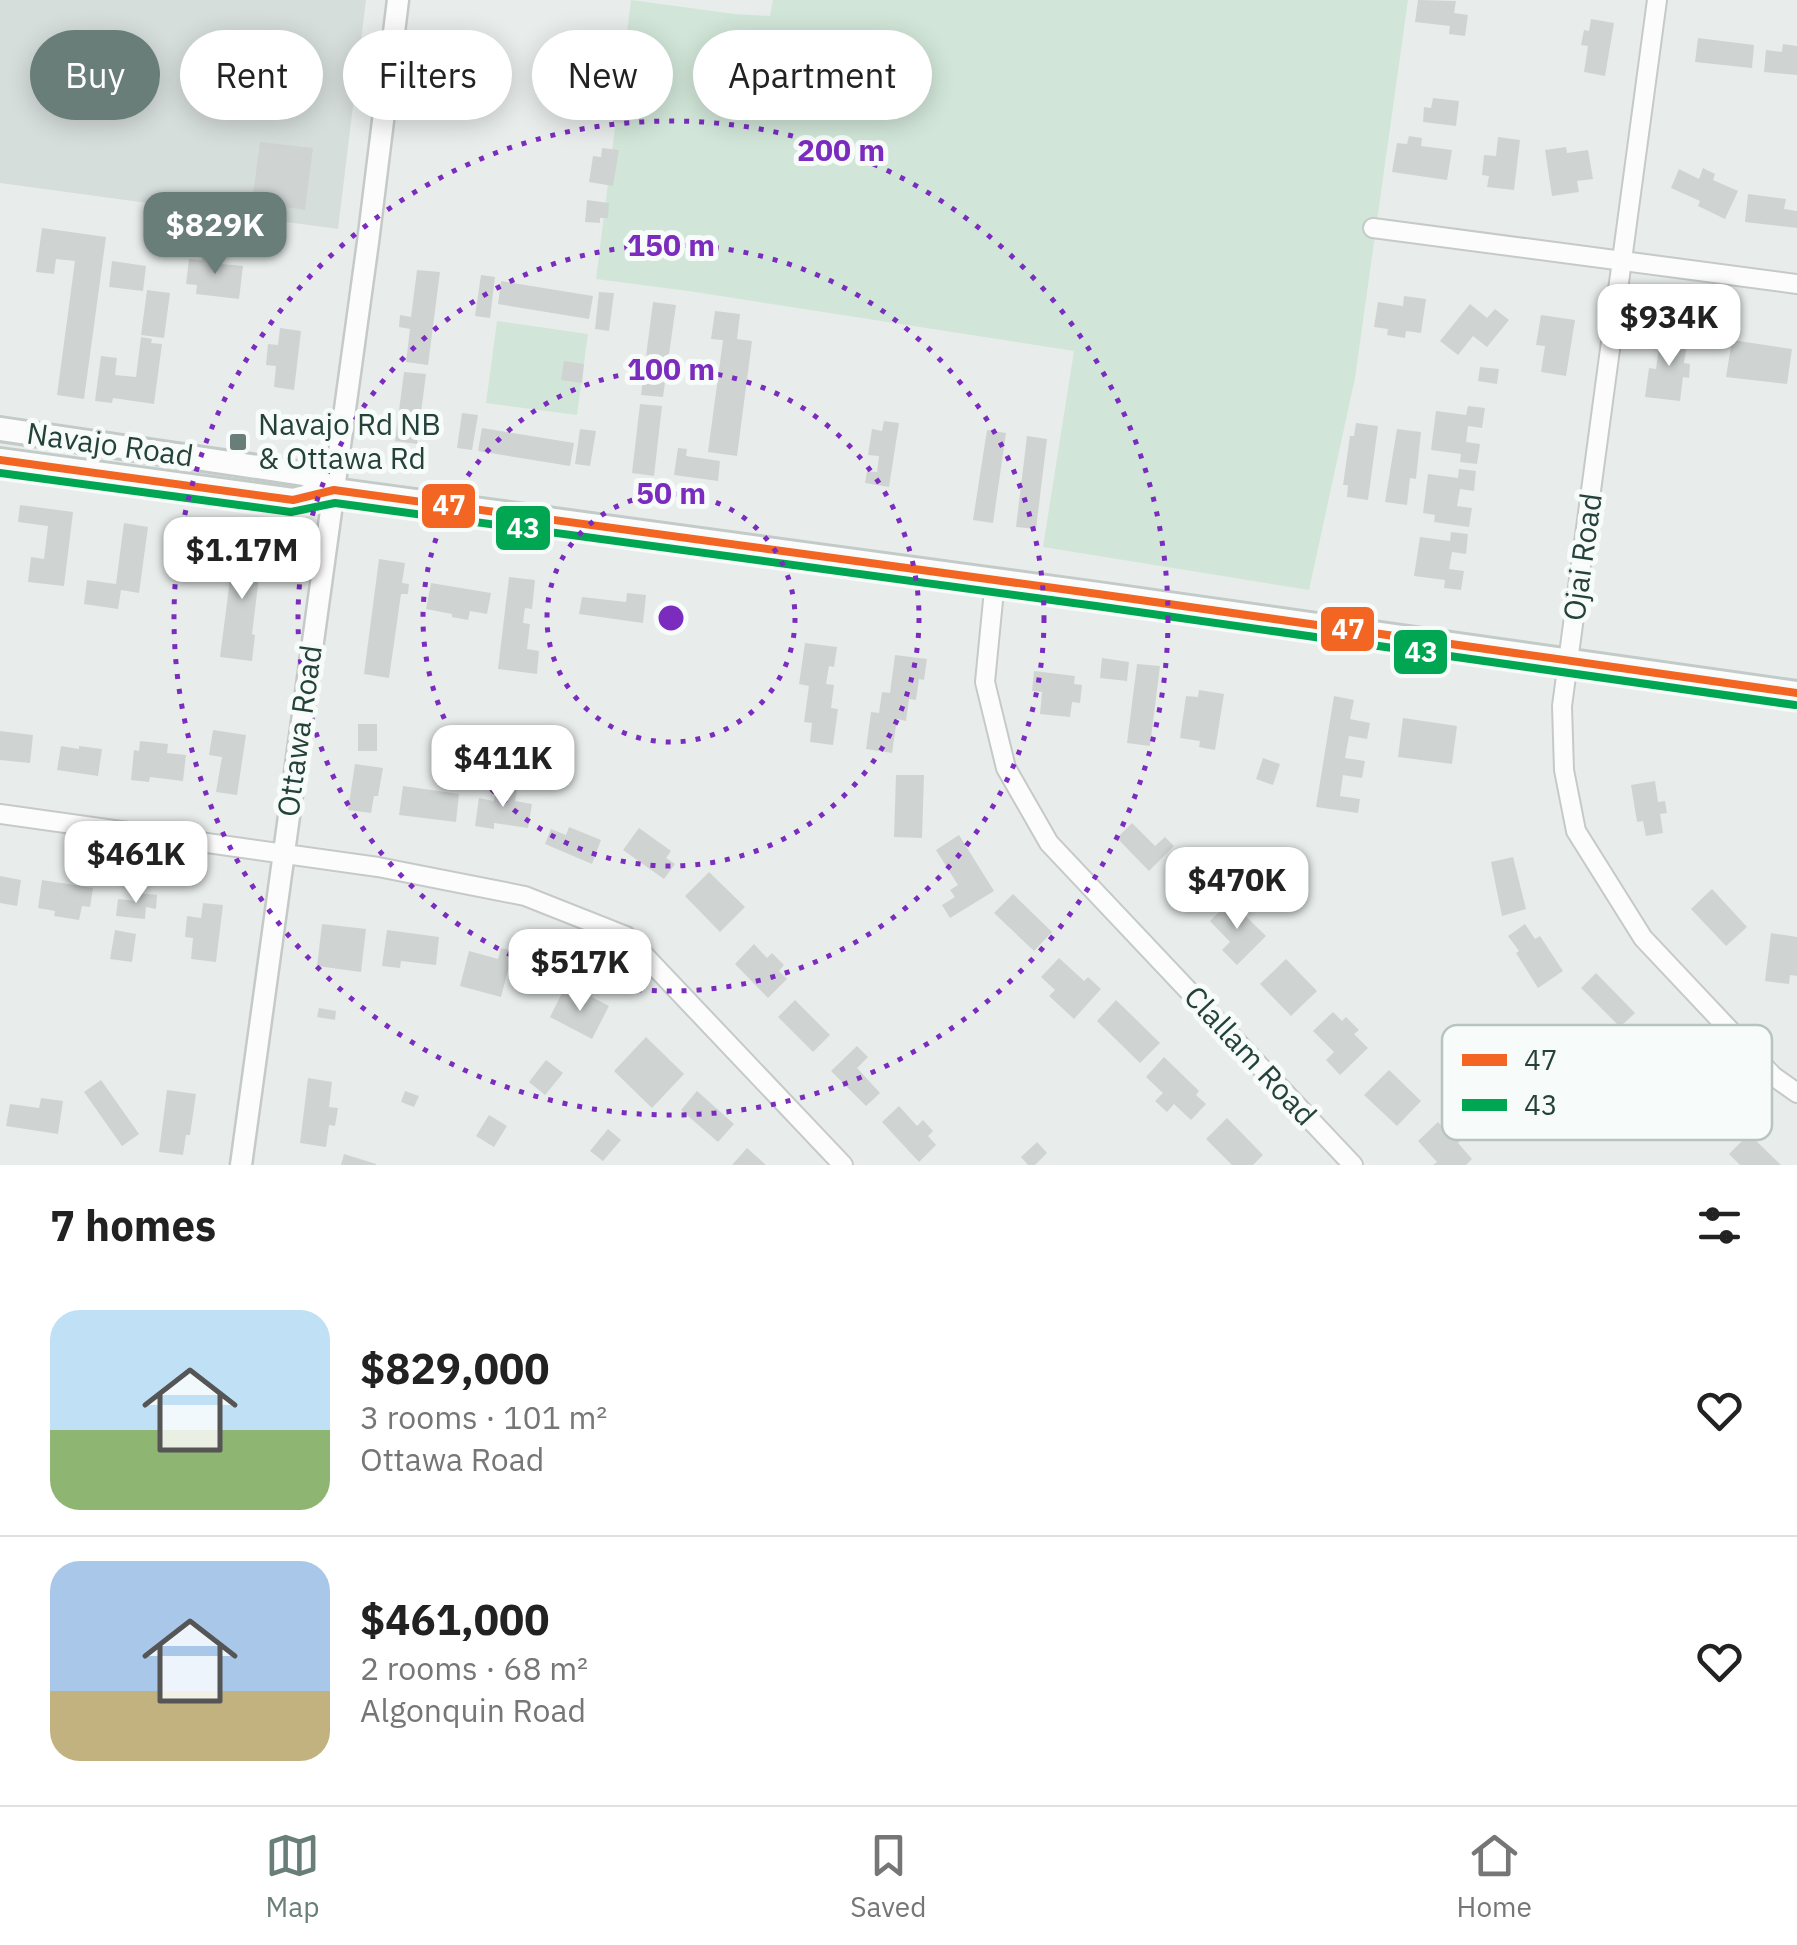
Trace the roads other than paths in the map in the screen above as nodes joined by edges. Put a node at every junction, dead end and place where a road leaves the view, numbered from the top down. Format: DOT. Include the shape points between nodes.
graph roads {
  1 [pos="398,0"];
  2 [pos="1657,0"];
  3 [pos="1373,228"];
  4 [pos="1624,260"];
  5 [pos="1797,284"];
  6 [pos="0,430"];
  7 [pos="0,460"];
  8 [pos="334,490"];
  9 [pos="995,580"];
  10 [pos="1569,660"];
  11 [pos="1797,693"];
  12 [pos="0,814"];
  13 [pos="284,853"];
  14 [pos="1725,1025"];
  15 [pos="1772,1075"];
  16 [pos="1797,1092"];
  17 [pos="241,1165"];
  18 [pos="843,1165"];
  19 [pos="1353,1165"];
  1 -- 8 [label="street, Ottawa Road"];
  2 -- 4 [label="street, Ojai Road"];
  3 -- 4 [label="street"];
  4 -- 5 [label="street"];
  4 -- 10 [label="street, Ojai Road"];
  6 -- 8 [label="main road, Navajo Road" via="305,474"];
  7 -- 8 [label="main road, Navajo Road" via="293,500"];
  8 -- 9 [label="main road, Navajo Road"];
  8 -- 13 [label="street, Ottawa Road"];
  9 -- 10 [label="main road, Navajo Road"];
  9 -- 19 [label="street, Clallam Road" via="984,682 1006,768 1049,843"];
  10 -- 11 [label="main road, Navajo Road"];
  10 -- 14 [label="street, Ojai Road" via="1564,770 1576,832 1643,938"];
  12 -- 13 [label="street"];
  13 -- 17 [label="street, Ottawa Road"];
  13 -- 18 [label="street" via="525,896 626,936"];
  15 -- 16 [label="street, Ojai Road"];
}
